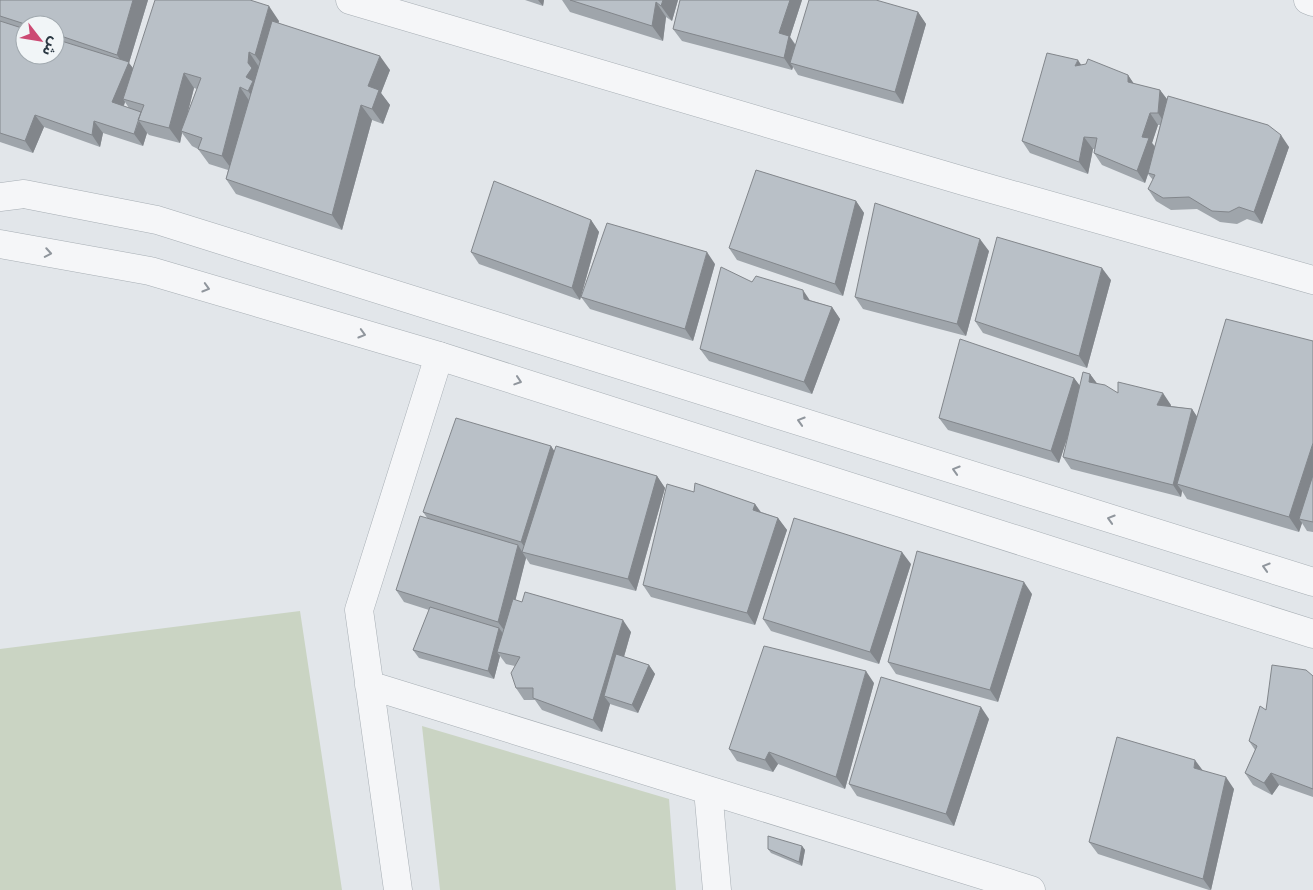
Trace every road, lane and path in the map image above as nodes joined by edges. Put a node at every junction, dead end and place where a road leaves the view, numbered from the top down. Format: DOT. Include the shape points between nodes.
graph roads {
  1 [pos="350,0"];
  2 [pos="1308,0"];
  3 [pos="1313,2"];
  4 [pos="0,197"];
  5 [pos="0,244"];
  6 [pos="1313,280"];
  7 [pos="439,356"];
  8 [pos="1313,582"];
  9 [pos="1313,634"];
  10 [pos="370,685"];
  11 [pos="708,790"];
  12 [pos="398,890"];
  13 [pos="717,890"];
  14 [pos="1031,890"];
  1 -- 6 [label="street"];
  2 -- 3 [label="street"];
  8 -- 4 [label="street, one-way" via="157,220 24,194"];
  5 -- 7 [label="street, one-way" via="150,271"];
  7 -- 9 [label="street, one-way"];
  7 -- 10 [label="street" via="359,610"];
  10 -- 11 [label="street"];
  10 -- 12 [label="street"];
  11 -- 13 [label="street"];
  11 -- 14 [label="street"];
}
